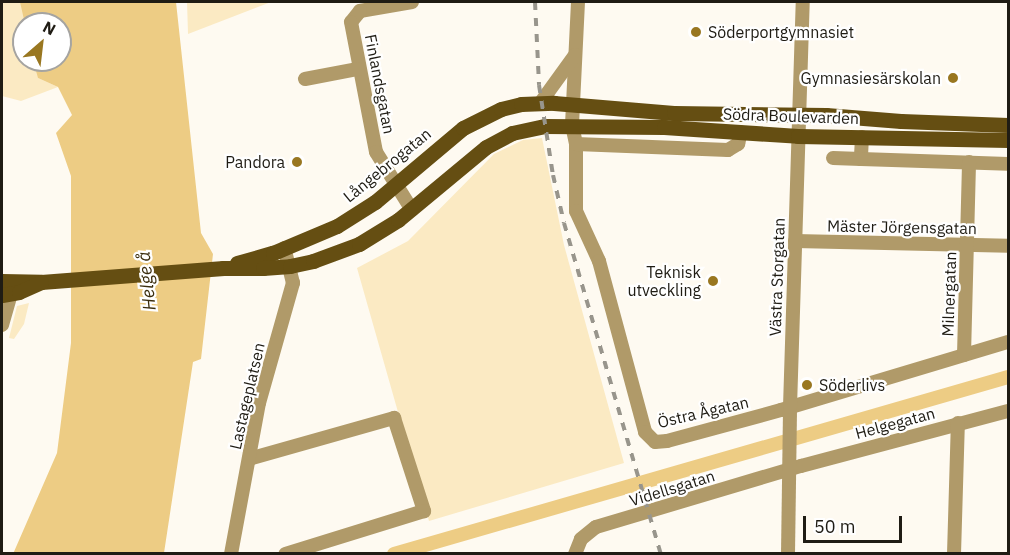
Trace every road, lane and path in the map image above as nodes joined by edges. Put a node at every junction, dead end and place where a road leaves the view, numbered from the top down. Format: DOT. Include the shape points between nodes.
graph roads {
  1 [pos="412,2"];
  2 [pos="578,2"];
  3 [pos="803,2"];
  4 [pos="576,53"];
  5 [pos="358,69"];
  6 [pos="305,79"];
  7 [pos="541,102"];
  8 [pos="573,104"];
  9 [pos="798,114"];
  10 [pos="572,125"];
  11 [pos="1008,125"];
  12 [pos="741,132"];
  13 [pos="798,136"];
  14 [pos="862,136"];
  15 [pos="1008,140"];
  16 [pos="576,144"];
  17 [pos="833,158"];
  18 [pos="861,159"];
  19 [pos="969,162"];
  20 [pos="1008,164"];
  21 [pos="395,185"];
  22 [pos="412,210"];
  23 [pos="795,241"];
  24 [pos="968,245"];
  25 [pos="1008,246"];
  26 [pos="284,248"];
  27 [pos="290,266"];
  28 [pos="219,268"];
  29 [pos="2,281"];
  30 [pos="46,281"];
  31 [pos="6,294"];
  32 [pos="2,325"];
  33 [pos="1008,342"];
  34 [pos="964,355"];
  35 [pos="1008,411"];
  36 [pos="790,413"];
  37 [pos="958,423"];
  38 [pos="249,459"];
  39 [pos="791,464"];
  40 [pos="231,554"];
  41 [pos="285,554"];
  42 [pos="575,554"];
  43 [pos="788,554"];
  44 [pos="954,554"];
  1 -- 5 [label="street, Finlandsgatan" via="360,11 351,22"];
  2 -- 4 [label="street, Östra Ågatan"];
  3 -- 9 [label="street, Västra Storgatan"];
  4 -- 7 [label="street"];
  4 -- 8 [label="street, Östra Ågatan"];
  5 -- 6 [label="street"];
  5 -- 21 [label="street, Finlandsgatan" via="376,152"];
  7 -- 8 [label="main road, Långebrogatan"];
  7 -- 21 [label="main road, Långebrogatan" via="501,109 482,117 443,142"];
  8 -- 9 [label="main road, Södra Boulevarden" via="674,113"];
  8 -- 10 [label="street, Östra Ågatan"];
  9 -- 11 [label="main road, Södra Boulevarden"];
  9 -- 13 [label="street, Västra Storgatan"];
  10 -- 12 [label="main road, Södra Boulevarden"];
  10 -- 16 [label="street, Östra Ågatan"];
  10 -- 22 [label="main road, Långebrogatan" via="521,130 494,143 472,157"];
  12 -- 13 [label="main road, Södra Boulevarden"];
  12 -- 16 [label="street" via="738,144 728,150"];
  13 -- 14 [label="main road, Södra Boulevarden"];
  13 -- 23 [label="street, Västra Storgatan"];
  14 -- 15 [label="main road, Södra Boulevarden"];
  14 -- 18 [label="street"];
  16 -- 36 [label="street, Östra Ågatan" via="576,211 599,261 645,432 655,442 668,441"];
  17 -- 18 [label="street"];
  18 -- 19 [label="street"];
  19 -- 20 [label="street"];
  19 -- 24 [label="street, Milnergatan"];
  21 -- 22 [label="street, Finlandsgatan"];
  21 -- 26 [label="main road, Långebrogatan" via="337,226"];
  22 -- 27 [label="main road, Långebrogatan" via="359,244"];
  23 -- 24 [label="street, Mäster Jörgensgatan"];
  23 -- 36 [label="street, Västra Storgatan"];
  24 -- 25 [label="street, Mäster Jörgensgatan"];
  24 -- 34 [label="street, Milnergatan"];
  26 -- 27 [label="street, Lastageplatsen"];
  26 -- 28 [label="main road, Långebrogatan"];
  27 -- 28 [label="main road, Långebrogatan"];
  27 -- 38 [label="street, Lastageplatsen" via="293,284 259,402"];
  28 -- 30 [label="main road, Långebrogatan"];
  29 -- 30 [label="main road, Långebrogatan"];
  30 -- 31 [label="main road, Långebrogatan"];
  31 -- 32 [label="street"];
  33 -- 34 [label="street, Östra Ågatan"];
  34 -- 36 [label="street, Östra Ågatan"];
  35 -- 37 [label="street, Helgegatan"];
  36 -- 39 [label="street, Västra Storgatan"];
  37 -- 39 [label="street, Helgegatan"];
  37 -- 44 [label="street"];
  38 -- 40 [label="street, Lastageplatsen"];
  38 -- 41 [label="street" via="394,418 424,512"];
  39 -- 42 [label="street, Videllsgatan" via="596,527 581,539"];
  39 -- 43 [label="street, Västra Storgatan"];
}
